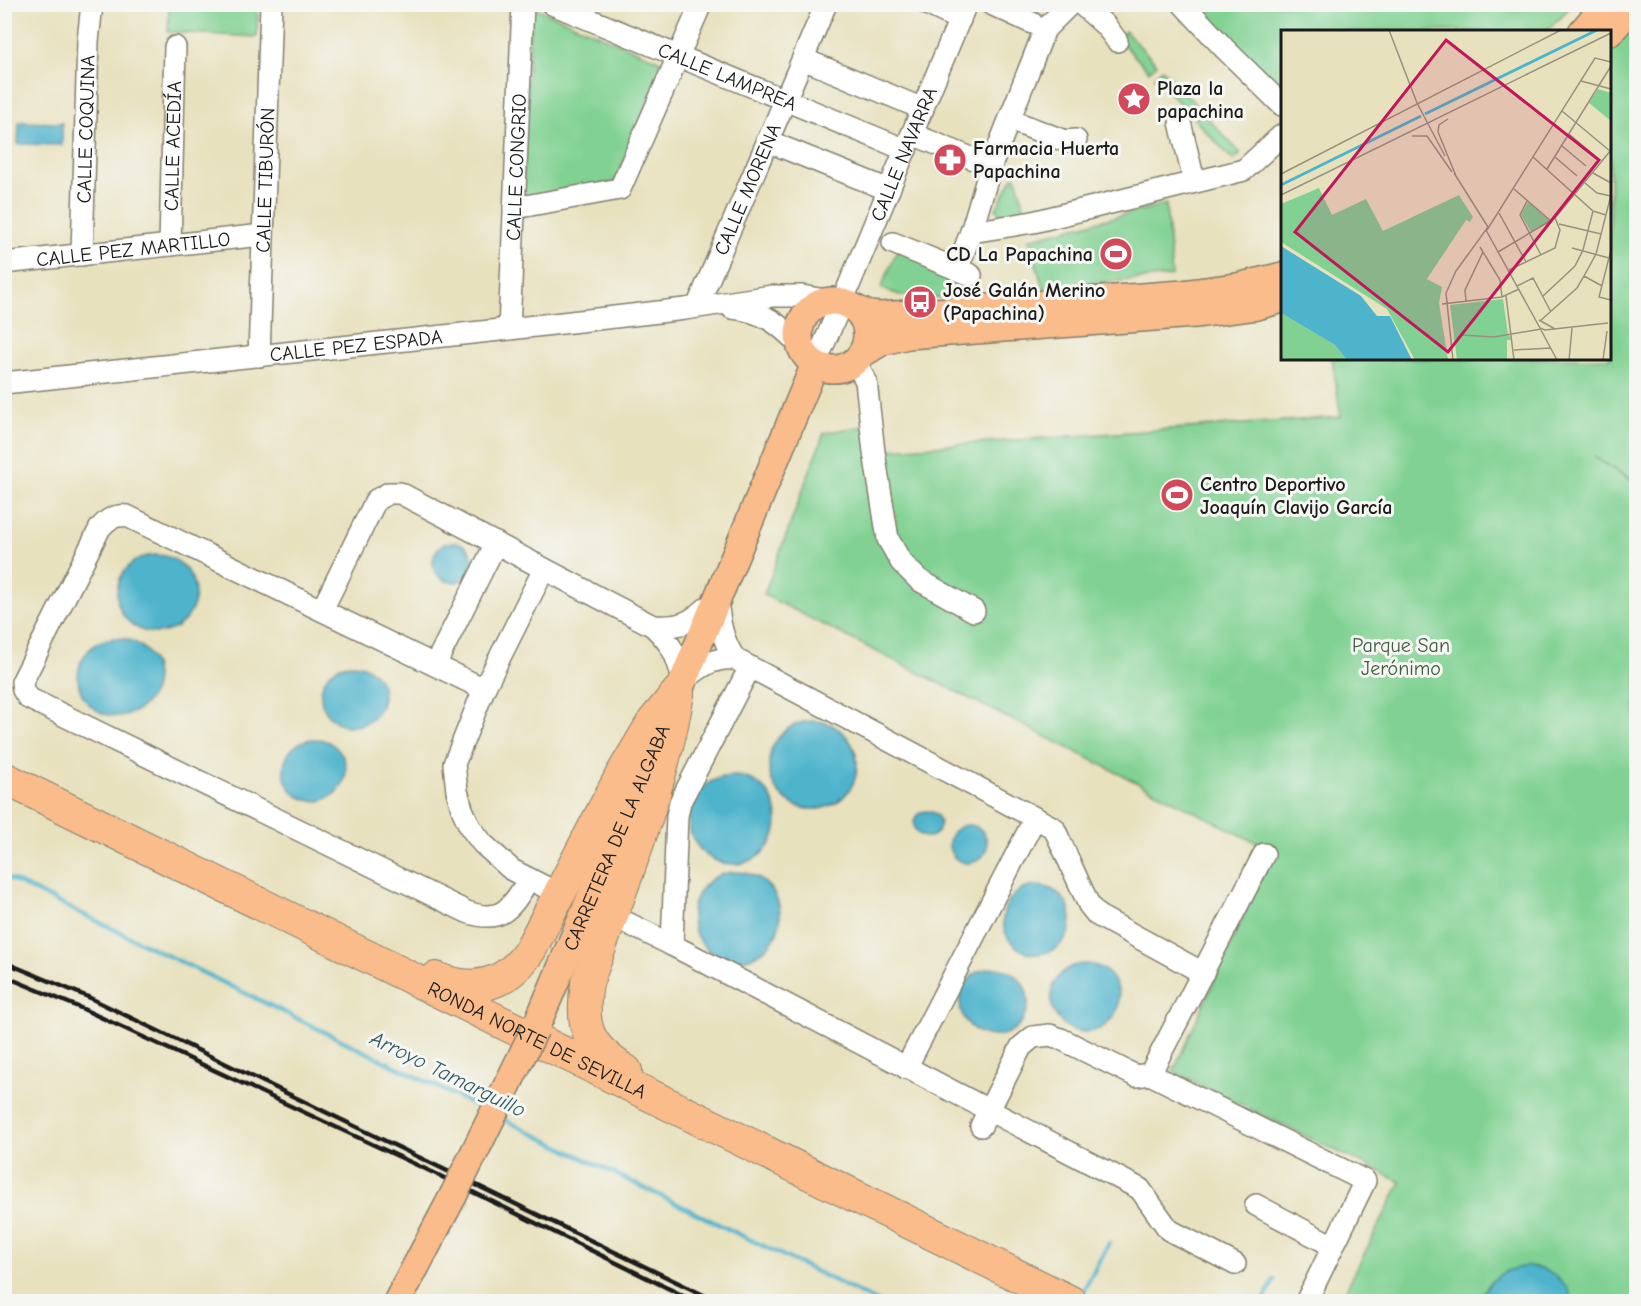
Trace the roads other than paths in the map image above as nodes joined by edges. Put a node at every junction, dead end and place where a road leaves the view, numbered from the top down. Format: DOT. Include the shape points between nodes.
graph roads {
  1 [pos="92,4"];
  2 [pos="271,4"];
  3 [pos="523,4"];
  4 [pos="552,4"];
  5 [pos="701,4"];
  6 [pos="826,4"];
  7 [pos="927,4"];
  8 [pos="991,4"];
  9 [pos="1070,4"];
  10 [pos="1081,4"];
  11 [pos="1183,4"];
  12 [pos="1606,4"];
  13 [pos="1635,4"];
  14 [pos="963,12"];
  15 [pos="1037,26"];
  16 [pos="1584,30"];
  17 [pos="1611,31"];
  18 [pos="1111,33"];
  19 [pos="175,47"];
  20 [pos="678,56"];
  21 [pos="802,58"];
  22 [pos="785,100"];
  23 [pos="1281,104"];
  24 [pos="923,109"];
  25 [pos="1010,120"];
  26 [pos="1180,122"];
  27 [pos="1281,136"];
  28 [pos="767,141"];
  29 [pos="1071,141"];
  30 [pos="909,142"];
  31 [pos="991,166"];
  32 [pos="1194,181"];
  33 [pos="889,190"];
  34 [pos="514,208"];
  35 [pos="971,232"];
  36 [pos="263,235"];
  37 [pos="893,243"];
  38 [pos="170,245"];
  39 [pos="82,255"];
  40 [pos="4,263"];
  41 [pos="1281,276"];
  42 [pos="1281,299"];
  43 [pos="842,304"];
  44 [pos="702,307"];
  45 [pos="509,329"];
  46 [pos="259,356"];
  47 [pos="835,358"];
  48 [pos="4,383"];
  49 [pos="496,543"];
  50 [pos="544,569"];
  51 [pos="717,598"];
  52 [pos="322,610"];
  53 [pos="974,610"];
  54 [pos="652,626"];
  55 [pos="742,663"];
  56 [pos="435,665"];
  57 [pos="680,686"];
  58 [pos="484,689"];
  59 [pos="4,777"];
  60 [pos="4,798"];
  61 [pos="1035,818"];
  62 [pos="1264,854"];
  63 [pos="529,879"];
  64 [pos="551,890"];
  65 [pos="268,907"];
  66 [pos="617,918"];
  67 [pos="672,945"];
  68 [pos="1203,973"];
  69 [pos="906,1068"];
  70 [pos="1150,1074"];
  71 [pos="985,1118"];
  72 [pos="764,1151"];
  73 [pos="1256,1205"];
  74 [pos="1333,1246"];
  75 [pos="1234,1264"];
  76 [pos="397,1302"];
  77 [pos="1029,1302"];
  78 [pos="1071,1302"];
  79 [pos="1306,1302"];
  1 -- 39 [label="street, CALLE COQUINA"];
  2 -- 36 [label="street, CALLE TIBURÓN"];
  3 -- 34 [label="street, CALLE CONGRIO"];
  4 -- 20 [label="street, CALLE LAMPREA"];
  5 -- 20 [label="street"];
  6 -- 21 [label="street, CALLE MORENA"];
  7 -- 14 [label="street"];
  8 -- 15 [label="street"];
  9 -- 15 [label="street"];
  10 -- 18 [label="street"];
  11 -- 23 [label="street"];
  12 -- 16 [label="main road"];
  13 -- 17 [label="main road"];
  14 -- 24 [label="street, CALLE NAVARRA"];
  15 -- 25 [label="street"];
  19 -- 38 [label="street, CALLE ACEDÍA"];
  20 -- 22 [label="street, CALLE LAMPREA"];
  20 -- 34 [label="street" via="620,189"];
  21 -- 22 [label="street, CALLE MORENA"];
  21 -- 24 [label="street"];
  22 -- 28 [label="street, CALLE MORENA"];
  22 -- 30 [label="street, CALLE LAMPREA"];
  24 -- 30 [label="street, CALLE NAVARRA"];
  25 -- 29 [label="street"];
  25 -- 31 [label="street"];
  26 -- 32 [label="street"];
  27 -- 32 [label="street" via="1244,170"];
  28 -- 33 [label="street"];
  28 -- 44 [label="street, CALLE MORENA"];
  30 -- 31 [label="street, CALLE LAMPREA"];
  30 -- 33 [label="street, CALLE NAVARRA"];
  31 -- 35 [label="street"];
  32 -- 35 [label="street" via="1034,222"];
  33 -- 43 [label="street, CALLE NAVARRA"];
  34 -- 45 [label="street, CALLE CONGRIO"];
  35 -- 37 [label="street" via="964,272"];
  36 -- 38 [label="street, CALLE PEZ MARTILLO"];
  36 -- 46 [label="street, CALLE TIBURÓN"];
  38 -- 39 [label="street, CALLE PEZ MARTILLO"];
  39 -- 40 [label="street, CALLE PEZ MARTILLO"];
  41 -- 43 [label="main road" via="1237,287 1136,298 880,316"];
  42 -- 47 [label="main road" via="1195,314 908,335"];
  43 -- 44 [label="street, CALLE PEZ ESPADA" via="802,296 772,296"];
  43 -- 47 [label="main road" via="866,325 867,339"];
  43 -- 47 [label="main road" via="814,307 800,328"];
  44 -- 45 [label="street, CALLE PEZ ESPADA"];
  44 -- 47 [label="street, CALLE PEZ ESPADA" via="752,310"];
  45 -- 46 [label="street, CALLE PEZ ESPADA"];
  46 -- 48 [label="street, CALLE PEZ ESPADA"];
  47 -- 51 [label="main road, CARRETERA DE LA ALGABA" via="797,407"];
  47 -- 53 [label="street" via="866,381 888,539 901,562 919,580"];
  49 -- 50 [label="street"];
  49 -- 52 [label="street" via="400,492 389,493 376,500"];
  49 -- 56 [label="street"];
  50 -- 54 [label="street"];
  50 -- 58 [label="street"];
  51 -- 54 [label="street" via="689,621 673,627"];
  51 -- 55 [label="street" via="726,646"];
  51 -- 57 [label="main road, CARRETERA DE LA ALGABA"];
  52 -- 56 [label="street"];
  52 -- 63 [label="street" via="127,516 118,516 108,519 100,528 22,682 23,690 28,698 467,912 482,917 502,913"];
  54 -- 57 [label="street" via="673,649"];
  55 -- 57 [label="street" via="715,660 702,665"];
  55 -- 61 [label="street"];
  55 -- 67 [label="street" via="680,802"];
  56 -- 58 [label="street"];
  57 -- 65 [label="highway" via="622,774 530,950 507,976 479,986 453,985"];
  57 -- 72 [label="highway" via="661,776 587,983 584,1021 595,1045 613,1063"];
  57 -- 76 [label="main road, CARRETERA DE LA ALGABA, bridge" via="535,1029"];
  58 -- 63 [label="street" via="454,764 457,791 470,827 483,844 512,870"];
  59 -- 65 [label="highway, RONDA NORTE DE SEVILLA"];
  60 -- 77 [label="highway, RONDA NORTE DE SEVILLA"];
  61 -- 68 [label="street" via="1054,828 1089,905 1098,915"];
  61 -- 69 [label="street"];
  62 -- 68 [label="street"];
  63 -- 64 [label="street"];
  65 -- 72 [label="highway, RONDA NORTE DE SEVILLA"];
  66 -- 67 [label="street"];
  67 -- 69 [label="street"];
  68 -- 70 [label="street"];
  69 -- 71 [label="street"];
  70 -- 71 [label="street" via="1136,1076 1050,1035 1033,1037 1021,1047"];
  70 -- 74 [label="street" via="1365,1181"];
  71 -- 75 [label="street" via="1140,1189 1169,1230"];
  72 -- 78 [label="highway, RONDA NORTE DE SEVILLA"];
  73 -- 74 [label="street"];
  74 -- 79 [label="street"];
}
